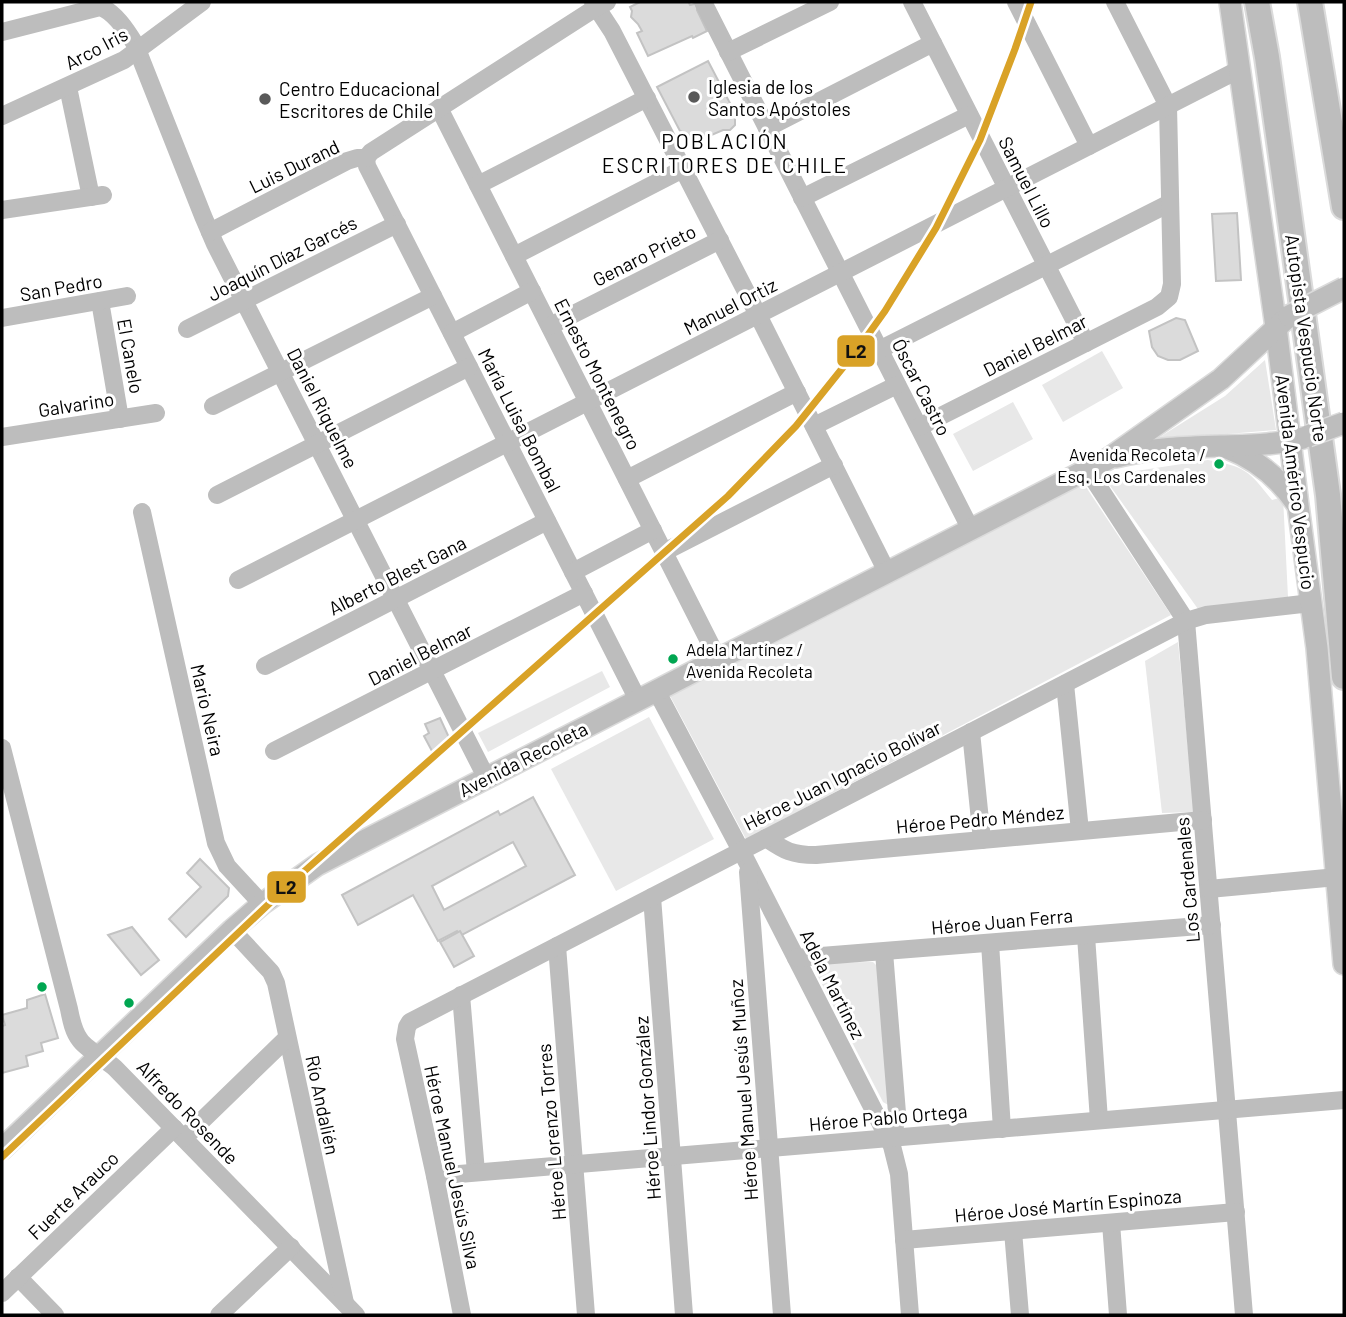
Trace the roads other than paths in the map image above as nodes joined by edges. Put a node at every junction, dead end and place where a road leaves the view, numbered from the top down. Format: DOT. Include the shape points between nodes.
graph roads {
  1 [pos="202,2"];
  2 [pos="703,2"];
  3 [pos="830,2"];
  4 [pos="912,2"];
  5 [pos="1016,2"];
  6 [pos="1115,2"];
  7 [pos="1230,2"];
  8 [pos="1257,2"];
  9 [pos="1310,2"];
  10 [pos="599,3"];
  11 [pos="2,32"];
  12 [pos="933,43"];
  13 [pos="138,52"];
  14 [pos="728,52"];
  15 [pos="1240,69"];
  16 [pos="68,87"];
  17 [pos="647,99"];
  18 [pos="1168,106"];
  19 [pos="439,108"];
  20 [pos="969,115"];
  21 [pos="2,116"];
  22 [pos="766,128"];
  23 [pos="1089,146"];
  24 [pos="366,158"];
  25 [pos="683,169"];
  26 [pos="478,184"];
  27 [pos="1007,188"];
  28 [pos="802,198"];
  29 [pos="1170,203"];
  30 [pos="1344,207"];
  31 [pos="2,210"];
  32 [pos="397,224"];
  33 [pos="210,232"];
  34 [pos="720,240"];
  35 [pos="514,256"];
  36 [pos="1046,266"];
  37 [pos="840,273"];
  38 [pos="1344,288"];
  39 [pos="532,291"];
  40 [pos="127,296"];
  41 [pos="433,296"];
  42 [pos="245,300"];
  43 [pos="100,301"];
  44 [pos="758,314"];
  45 [pos="2,318"];
  46 [pos="1283,321"];
  47 [pos="550,326"];
  48 [pos="187,329"];
  49 [pos="452,333"];
  50 [pos="1086,343"];
  51 [pos="879,351"];
  52 [pos="469,367"];
  53 [pos="282,373"];
  54 [pos="897,385"];
  55 [pos="797,392"];
  56 [pos="588,401"];
  57 [pos="213,406"];
  58 [pos="156,413"];
  59 [pos="120,419"];
  60 [pos="1344,423"];
  61 [pos="814,426"];
  62 [pos="919,428"];
  63 [pos="2,437"];
  64 [pos="1299,439"];
  65 [pos="508,443"];
  66 [pos="318,444"];
  67 [pos="1222,446"];
  68 [pos="1108,459"];
  69 [pos="834,466"];
  70 [pos="1087,469"];
  71 [pos="627,479"];
  72 [pos="218,495"];
  73 [pos="1298,505"];
  74 [pos="142,512"];
  75 [pos="356,520"];
  76 [pos="547,521"];
  77 [pos="653,530"];
  78 [pos="971,530"];
  79 [pos="664,552"];
  80 [pos="573,572"];
  81 [pos="887,572"];
  82 [pos="238,580"];
  83 [pos="584,593"];
  84 [pos="396,598"];
  85 [pos="1311,603"];
  86 [pos="1186,621"];
  87 [pos="718,659"];
  88 [pos="265,666"];
  89 [pos="432,671"];
  90 [pos="1344,677"];
  91 [pos="1065,684"];
  92 [pos="647,695"];
  93 [pos="971,732"];
  94 [pos="2,748"];
  95 [pos="274,751"];
  96 [pos="486,777"];
  97 [pos="8,794"];
  98 [pos="1203,820"];
  99 [pos="1080,831"];
  100 [pos="765,838"];
  101 [pos="982,840"];
  102 [pos="744,857"];
  103 [pos="1337,877"];
  104 [pos="1209,889"];
  105 [pos="652,897"];
  106 [pos="262,904"];
  107 [pos="1212,925"];
  108 [pos="232,930"];
  109 [pos="1086,936"];
  110 [pos="990,943"];
  111 [pos="557,946"];
  112 [pos="884,952"];
  113 [pos="796,958"];
  114 [pos="1344,964"];
  115 [pos="461,995"];
  116 [pos="407,1027"];
  117 [pos="287,1038"];
  118 [pos="100,1055"];
  119 [pos="1344,1100"];
  120 [pos="1227,1110"];
  121 [pos="1100,1120"];
  122 [pos="1002,1129"];
  123 [pos="179,1133"];
  124 [pos="888,1138"];
  125 [pos="769,1148"];
  126 [pos="2,1149"];
  127 [pos="672,1156"];
  128 [pos="574,1164"];
  129 [pos="477,1172"];
  130 [pos="435,1176"];
  131 [pos="1236,1212"];
  132 [pos="1111,1223"];
  133 [pos="1013,1231"];
  134 [pos="904,1240"];
  135 [pos="290,1247"];
  136 [pos="18,1277"];
  137 [pos="2,1293"];
  138 [pos="351,1309"];
  139 [pos="55,1315"];
  140 [pos="219,1315"];
  141 [pos="462,1315"];
  142 [pos="586,1315"];
  143 [pos="684,1315"];
  144 [pos="782,1315"];
  145 [pos="910,1315"];
  146 [pos="1020,1315"];
  147 [pos="1118,1315"];
  148 [pos="1244,1315"];
  1 -- 13 [label="street, Arco Iris"];
  2 -- 14 [label="street, Óscar Castro"];
  3 -- 14 [label="street"];
  4 -- 12 [label="street, Samuel Lillo"];
  5 -- 23 [label="street"];
  6 -- 18 [label="street"];
  7 -- 15 [label="main road, Avenida Américo Vespucio"];
  8 -- 90 [label="highway, Autopista Vespucio Norte" via="1328,495"];
  9 -- 30 [label="highway"];
  10 -- 17 [label="street"];
  10 -- 19 [label="street, Luis Durand"];
  11 -- 13 [label="street, Daniel Riquelme" via="100,7 111,13"];
  12 -- 20 [label="street, Samuel Lillo"];
  12 -- 22 [label="street"];
  13 -- 16 [label="street, Arco Iris"];
  13 -- 33 [label="street, Daniel Riquelme"];
  14 -- 22 [label="street, Óscar Castro"];
  15 -- 18 [label="street, Manuel Ortiz"];
  15 -- 46 [label="main road, Avenida Américo Vespucio"];
  16 -- 21 [label="street, Arco Iris"];
  16 -- 31 [label="street" via="97,196"];
  17 -- 25 [label="street"];
  17 -- 26 [label="street"];
  18 -- 23 [label="street, Manuel Ortiz"];
  18 -- 29 [label="street"];
  19 -- 24 [label="street, Luis Durand"];
  19 -- 26 [label="street, Ernesto Montenegro"];
  20 -- 27 [label="street, Samuel Lillo"];
  20 -- 28 [label="street"];
  22 -- 28 [label="street, Óscar Castro"];
  23 -- 27 [label="street, Manuel Ortiz"];
  24 -- 32 [label="street, María Luisa Bombal"];
  24 -- 33 [label="street, Luis Durand" via="347,161"];
  25 -- 34 [label="street"];
  25 -- 35 [label="street"];
  26 -- 35 [label="street, Ernesto Montenegro"];
  27 -- 36 [label="street, Samuel Lillo"];
  27 -- 37 [label="street, Manuel Ortiz"];
  28 -- 37 [label="street, Óscar Castro"];
  29 -- 36 [label="street"];
  29 -- 50 [label="street, Daniel Belmar" via="1169,297"];
  32 -- 41 [label="street, María Luisa Bombal"];
  32 -- 42 [label="street, Joaquín Díaz Garcés"];
  33 -- 42 [label="street, Daniel Riquelme"];
  34 -- 44 [label="street"];
  34 -- 47 [label="street, Genaro Prieto"];
  35 -- 39 [label="street, Ernesto Montenegro"];
  36 -- 50 [label="street, Samuel Lillo"];
  36 -- 51 [label="street"];
  37 -- 44 [label="street, Manuel Ortiz"];
  37 -- 51 [label="street, Óscar Castro"];
  38 -- 46 [label="main road, Avenida Recoleta, bridge"];
  39 -- 47 [label="street, Ernesto Montenegro"];
  39 -- 49 [label="street"];
  40 -- 43 [label="street, San Pedro"];
  41 -- 49 [label="street, María Luisa Bombal"];
  41 -- 53 [label="street"];
  42 -- 48 [label="street, Joaquín Díaz Garcés"];
  42 -- 53 [label="street, Daniel Riquelme"];
  43 -- 45 [label="street, San Pedro"];
  43 -- 59 [label="street, El Canelo"];
  44 -- 55 [label="street"];
  44 -- 56 [label="street, Manuel Ortiz"];
  46 -- 64 [label="main road, Avenida Américo Vespucio"];
  46 -- 68 [label="main road, Avenida Recoleta" via="1221,379"];
  47 -- 56 [label="street, Ernesto Montenegro"];
  49 -- 52 [label="street, María Luisa Bombal"];
  50 -- 62 [label="street, Daniel Belmar"];
  51 -- 54 [label="street, Óscar Castro"];
  52 -- 65 [label="street, María Luisa Bombal"];
  52 -- 66 [label="street"];
  53 -- 57 [label="street"];
  53 -- 66 [label="street, Daniel Riquelme"];
  54 -- 61 [label="street"];
  54 -- 62 [label="street, Óscar Castro"];
  55 -- 61 [label="street"];
  55 -- 71 [label="street"];
  56 -- 65 [label="street, Manuel Ortiz"];
  56 -- 71 [label="street, Ernesto Montenegro"];
  58 -- 59 [label="street, Galvarino"];
  59 -- 63 [label="street, Galvarino"];
  60 -- 64 [label="main road, Avenida Recoleta, bridge"];
  61 -- 69 [label="street"];
  62 -- 78 [label="street, Óscar Castro"];
  64 -- 67 [label="main road, Avenida Recoleta"];
  64 -- 73 [label="main road, Avenida Américo Vespucio"];
  65 -- 75 [label="street, Manuel Ortiz"];
  65 -- 76 [label="street, María Luisa Bombal"];
  66 -- 72 [label="street"];
  66 -- 75 [label="street, Daniel Riquelme"];
  67 -- 68 [label="main road, Avenida Recoleta" via="1152,450"];
  67 -- 73 [label="main road" via="1260,465"];
  68 -- 70 [label="main road, Avenida Recoleta"];
  69 -- 79 [label="street"];
  69 -- 81 [label="street"];
  70 -- 78 [label="main road, Avenida Recoleta"];
  70 -- 86 [label="street, Los Cardenales"];
  71 -- 77 [label="street, Ernesto Montenegro"];
  73 -- 85 [label="main road, Avenida Américo Vespucio"];
  74 -- 106 [label="street, Mario Neira" via="216,843 228,866"];
  75 -- 82 [label="street, Manuel Ortiz"];
  75 -- 84 [label="street, Daniel Riquelme"];
  76 -- 80 [label="street, María Luisa Bombal"];
  76 -- 84 [label="street, Alberto Blest Gana"];
  77 -- 79 [label="street, Ernesto Montenegro"];
  77 -- 80 [label="street"];
  78 -- 81 [label="main road, Avenida Recoleta"];
  79 -- 87 [label="street, Ernesto Montenegro"];
  80 -- 83 [label="street, María Luisa Bombal"];
  81 -- 87 [label="main road, Avenida Recoleta"];
  83 -- 89 [label="street, Daniel Belmar"];
  83 -- 92 [label="street, María Luisa Bombal"];
  84 -- 88 [label="street, Alberto Blest Gana"];
  84 -- 89 [label="street, Daniel Riquelme"];
  85 -- 86 [label="street, Héroe Juan Ignacio Bolívar"];
  85 -- 103 [label="main road, Avenida Américo Vespucio"];
  86 -- 91 [label="street, Héroe Juan Ignacio Bolívar"];
  86 -- 98 [label="street, Los Cardenales"];
  87 -- 92 [label="main road, Avenida Recoleta"];
  89 -- 95 [label="street, Daniel Belmar"];
  89 -- 96 [label="street, Daniel Riquelme"];
  91 -- 93 [label="street, Héroe Juan Ignacio Bolívar"];
  91 -- 99 [label="street"];
  92 -- 96 [label="main road, Avenida Recoleta"];
  92 -- 102 [label="street, Adela Martínez"];
  93 -- 100 [label="street, Héroe Juan Ignacio Bolívar"];
  93 -- 101 [label="street"];
  94 -- 97 [label="street, Alfredo Rosende"];
  96 -- 106 [label="main road, Avenida Recoleta" via="336,854"];
  97 -- 118 [label="street, Alfredo Rosende" via="74,1028 84,1045"];
  98 -- 99 [label="street, Héroe Pedro Méndez"];
  98 -- 104 [label="street, Los Cardenales"];
  99 -- 101 [label="street, Héroe Pedro Méndez"];
  100 -- 101 [label="street, Héroe Pedro Méndez" via="799,855"];
  100 -- 102 [label="street, Héroe Juan Ignacio Bolívar"];
  102 -- 105 [label="street, Héroe Juan Ignacio Bolívar"];
  102 -- 113 [label="street, Adela Martínez"];
  102 -- 125 [label="street, Héroe Manuel Jesús Muñoz"];
  103 -- 104 [label="street"];
  103 -- 114 [label="main road, Avenida Américo Vespucio"];
  104 -- 107 [label="street, Los Cardenales"];
  105 -- 111 [label="street, Héroe Juan Ignacio Bolívar"];
  105 -- 127 [label="street, Héroe Lindor González"];
  106 -- 108 [label="main road, Avenida Recoleta"];
  107 -- 109 [label="street, Héroe Juan Ferra"];
  107 -- 120 [label="street, Los Cardenales"];
  108 -- 117 [label="street, Río Andalién" via="271,972"];
  108 -- 118 [label="main road, Avenida Recoleta"];
  109 -- 110 [label="street, Héroe Juan Ferra"];
  109 -- 121 [label="street"];
  110 -- 112 [label="street, Héroe Juan Ferra"];
  110 -- 122 [label="street"];
  111 -- 115 [label="street, Héroe Juan Ignacio Bolívar"];
  111 -- 128 [label="street, Héroe Lorenzo Torres"];
  112 -- 113 [label="street, Héroe Juan Ferra"];
  112 -- 124 [label="street" via="897,1113"];
  113 -- 124 [label="street, Adela Martínez"];
  115 -- 116 [label="street, Héroe Juan Ignacio Bolívar"];
  115 -- 129 [label="street"];
  116 -- 130 [label="street, Héroe Manuel Jesús Silva" via="405,1039"];
  117 -- 123 [label="street, Fuerte Arauco"];
  117 -- 138 [label="street, Río Andalién"];
  118 -- 123 [label="street, Alfredo Rosende"];
  118 -- 126 [label="main road, Avenida Recoleta"];
  119 -- 120 [label="street, Héroe Pablo Ortega"];
  120 -- 121 [label="street, Héroe Pablo Ortega"];
  120 -- 131 [label="street, Los Cardenales"];
  121 -- 122 [label="street, Héroe Pablo Ortega"];
  122 -- 124 [label="street, Héroe Pablo Ortega"];
  123 -- 135 [label="street, Alfredo Rosende"];
  123 -- 136 [label="street, Fuerte Arauco"];
  124 -- 125 [label="street, Héroe Pablo Ortega"];
  124 -- 134 [label="street, Adela Martínez" via="899,1174"];
  125 -- 127 [label="street, Héroe Pablo Ortega"];
  125 -- 144 [label="street, Héroe Manuel Jesús Muñoz"];
  127 -- 128 [label="street, Héroe Pablo Ortega"];
  127 -- 143 [label="street, Héroe Lindor González"];
  128 -- 129 [label="street, Héroe Pablo Ortega"];
  128 -- 142 [label="street, Héroe Lorenzo Torres"];
  129 -- 130 [label="street, Héroe Pablo Ortega"];
  130 -- 141 [label="street, Héroe Manuel Jesús Silva"];
  131 -- 132 [label="street, Héroe José Martín Espinoza"];
  131 -- 148 [label="street, Los Cardenales"];
  132 -- 133 [label="street, Héroe José Martín Espinoza"];
  132 -- 147 [label="street"];
  133 -- 134 [label="street, Héroe José Martín Espinoza"];
  133 -- 146 [label="street"];
  134 -- 145 [label="street, Adela Martínez"];
  135 -- 138 [label="street, Alfredo Rosende"];
  135 -- 140 [label="street"];
  136 -- 137 [label="street, Fuerte Arauco"];
  136 -- 139 [label="street"];
}
